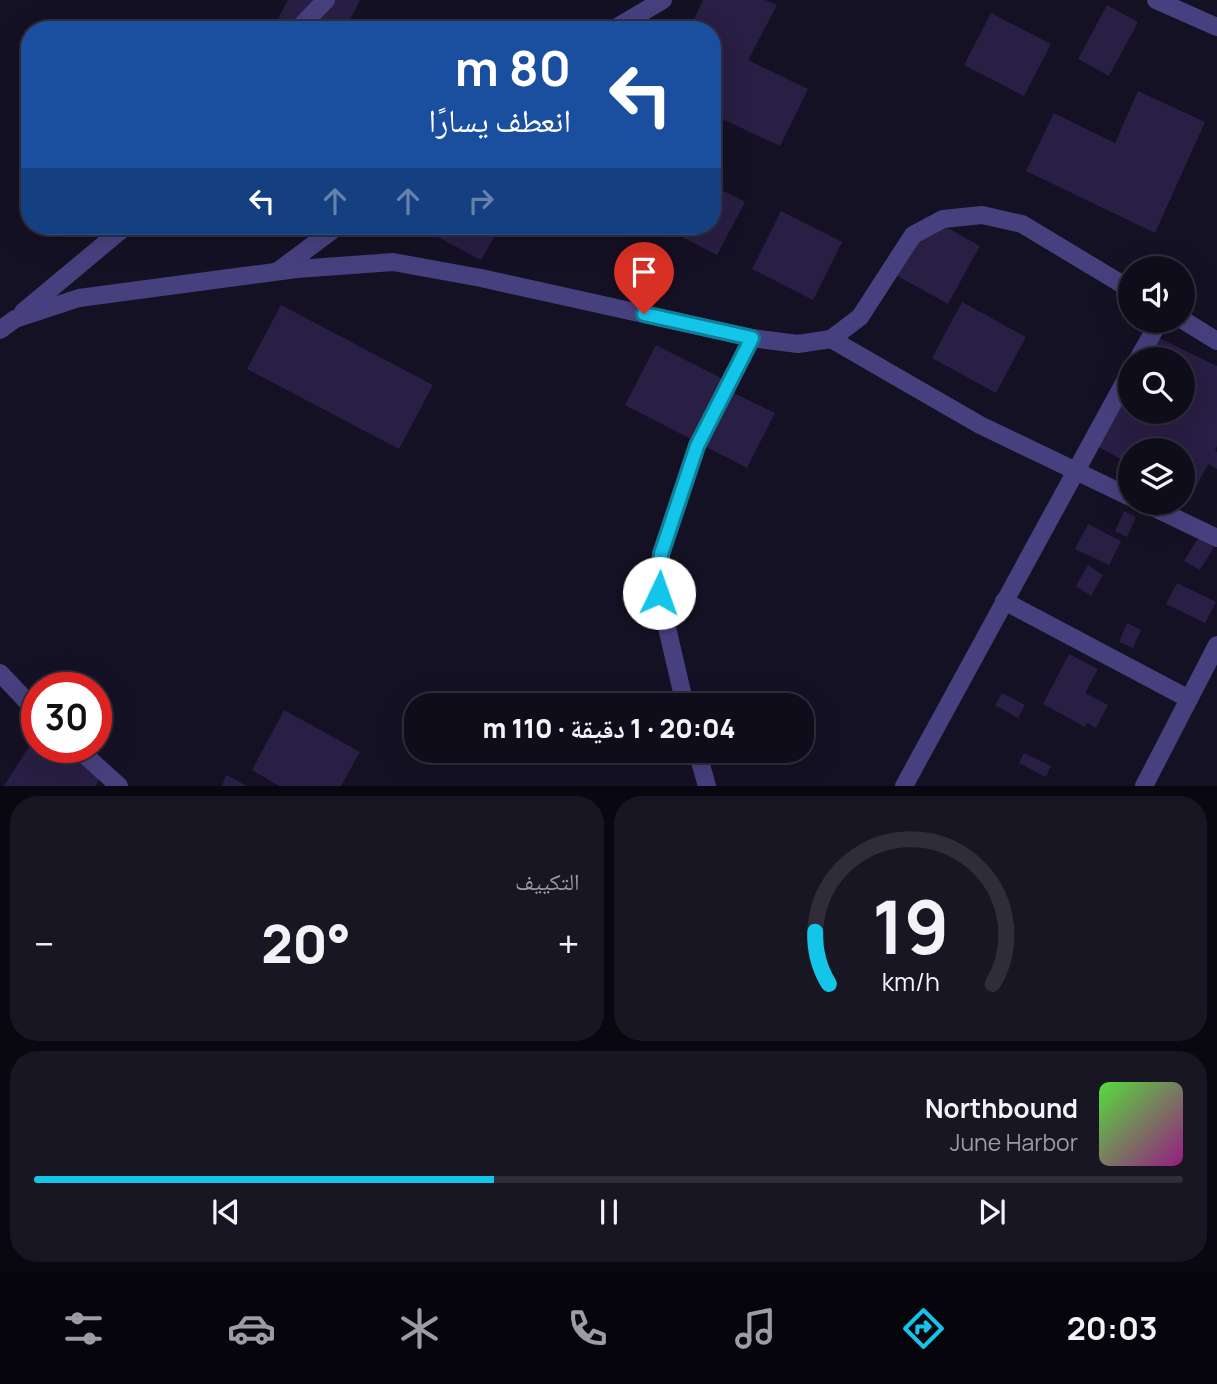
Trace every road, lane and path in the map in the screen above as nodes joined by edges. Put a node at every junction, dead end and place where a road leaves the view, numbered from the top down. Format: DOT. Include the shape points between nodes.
graph roads {
  1 [pos="326,0"];
  2 [pos="663,0"];
  3 [pos="1156,0"];
  4 [pos="306,21"];
  5 [pos="627,21"];
  6 [pos="1217,27"];
  7 [pos="116,235"];
  8 [pos="326,235"];
  9 [pos="278,271"];
  10 [pos="1118,282"];
  11 [pos="15,319"];
  12 [pos="1195,327"];
  13 [pos="0,330"];
  14 [pos="752,338"];
  15 [pos="831,339"];
  16 [pos="1217,341"];
  17 [pos="1118,394"];
  18 [pos="1076,470"];
  19 [pos="1118,490"];
  20 [pos="1169,515"];
  21 [pos="1217,538"];
  22 [pos="1004,601"];
  23 [pos="1217,645"];
  24 [pos="0,673"];
  25 [pos="682,693"];
  26 [pos="21,695"];
  27 [pos="1189,699"];
  28 [pos="94,763"];
  29 [pos="700,763"];
  30 [pos="119,786"];
  31 [pos="707,786"];
  32 [pos="904,786"];
  33 [pos="1144,786"];
  1 -- 4 [label="street"];
  2 -- 5 [label="street"];
  3 -- 6 [label="street"];
  7 -- 11 [label="street"];
  8 -- 9 [label="street"];
  9 -- 11 [label="street" via="79,298"];
  9 -- 14 [label="street" via="393,262"];
  10 -- 15 [label="street" via="1022,224 982,215 943,219 913,235 860,317"];
  11 -- 13 [label="street"];
  12 -- 16 [label="street"];
  14 -- 15 [label="street" via="798,344"];
  14 -- 25 [label="street" via="697,446 661,554 659,593"];
  15 -- 18 [label="street" via="980,425"];
  17 -- 18 [label="street"];
  18 -- 19 [label="street"];
  18 -- 22 [label="street"];
  20 -- 21 [label="street"];
  22 -- 27 [label="street"];
  22 -- 32 [label="street"];
  23 -- 27 [label="street"];
  24 -- 26 [label="street"];
  27 -- 33 [label="street"];
  28 -- 30 [label="street"];
  29 -- 31 [label="street"];
}
